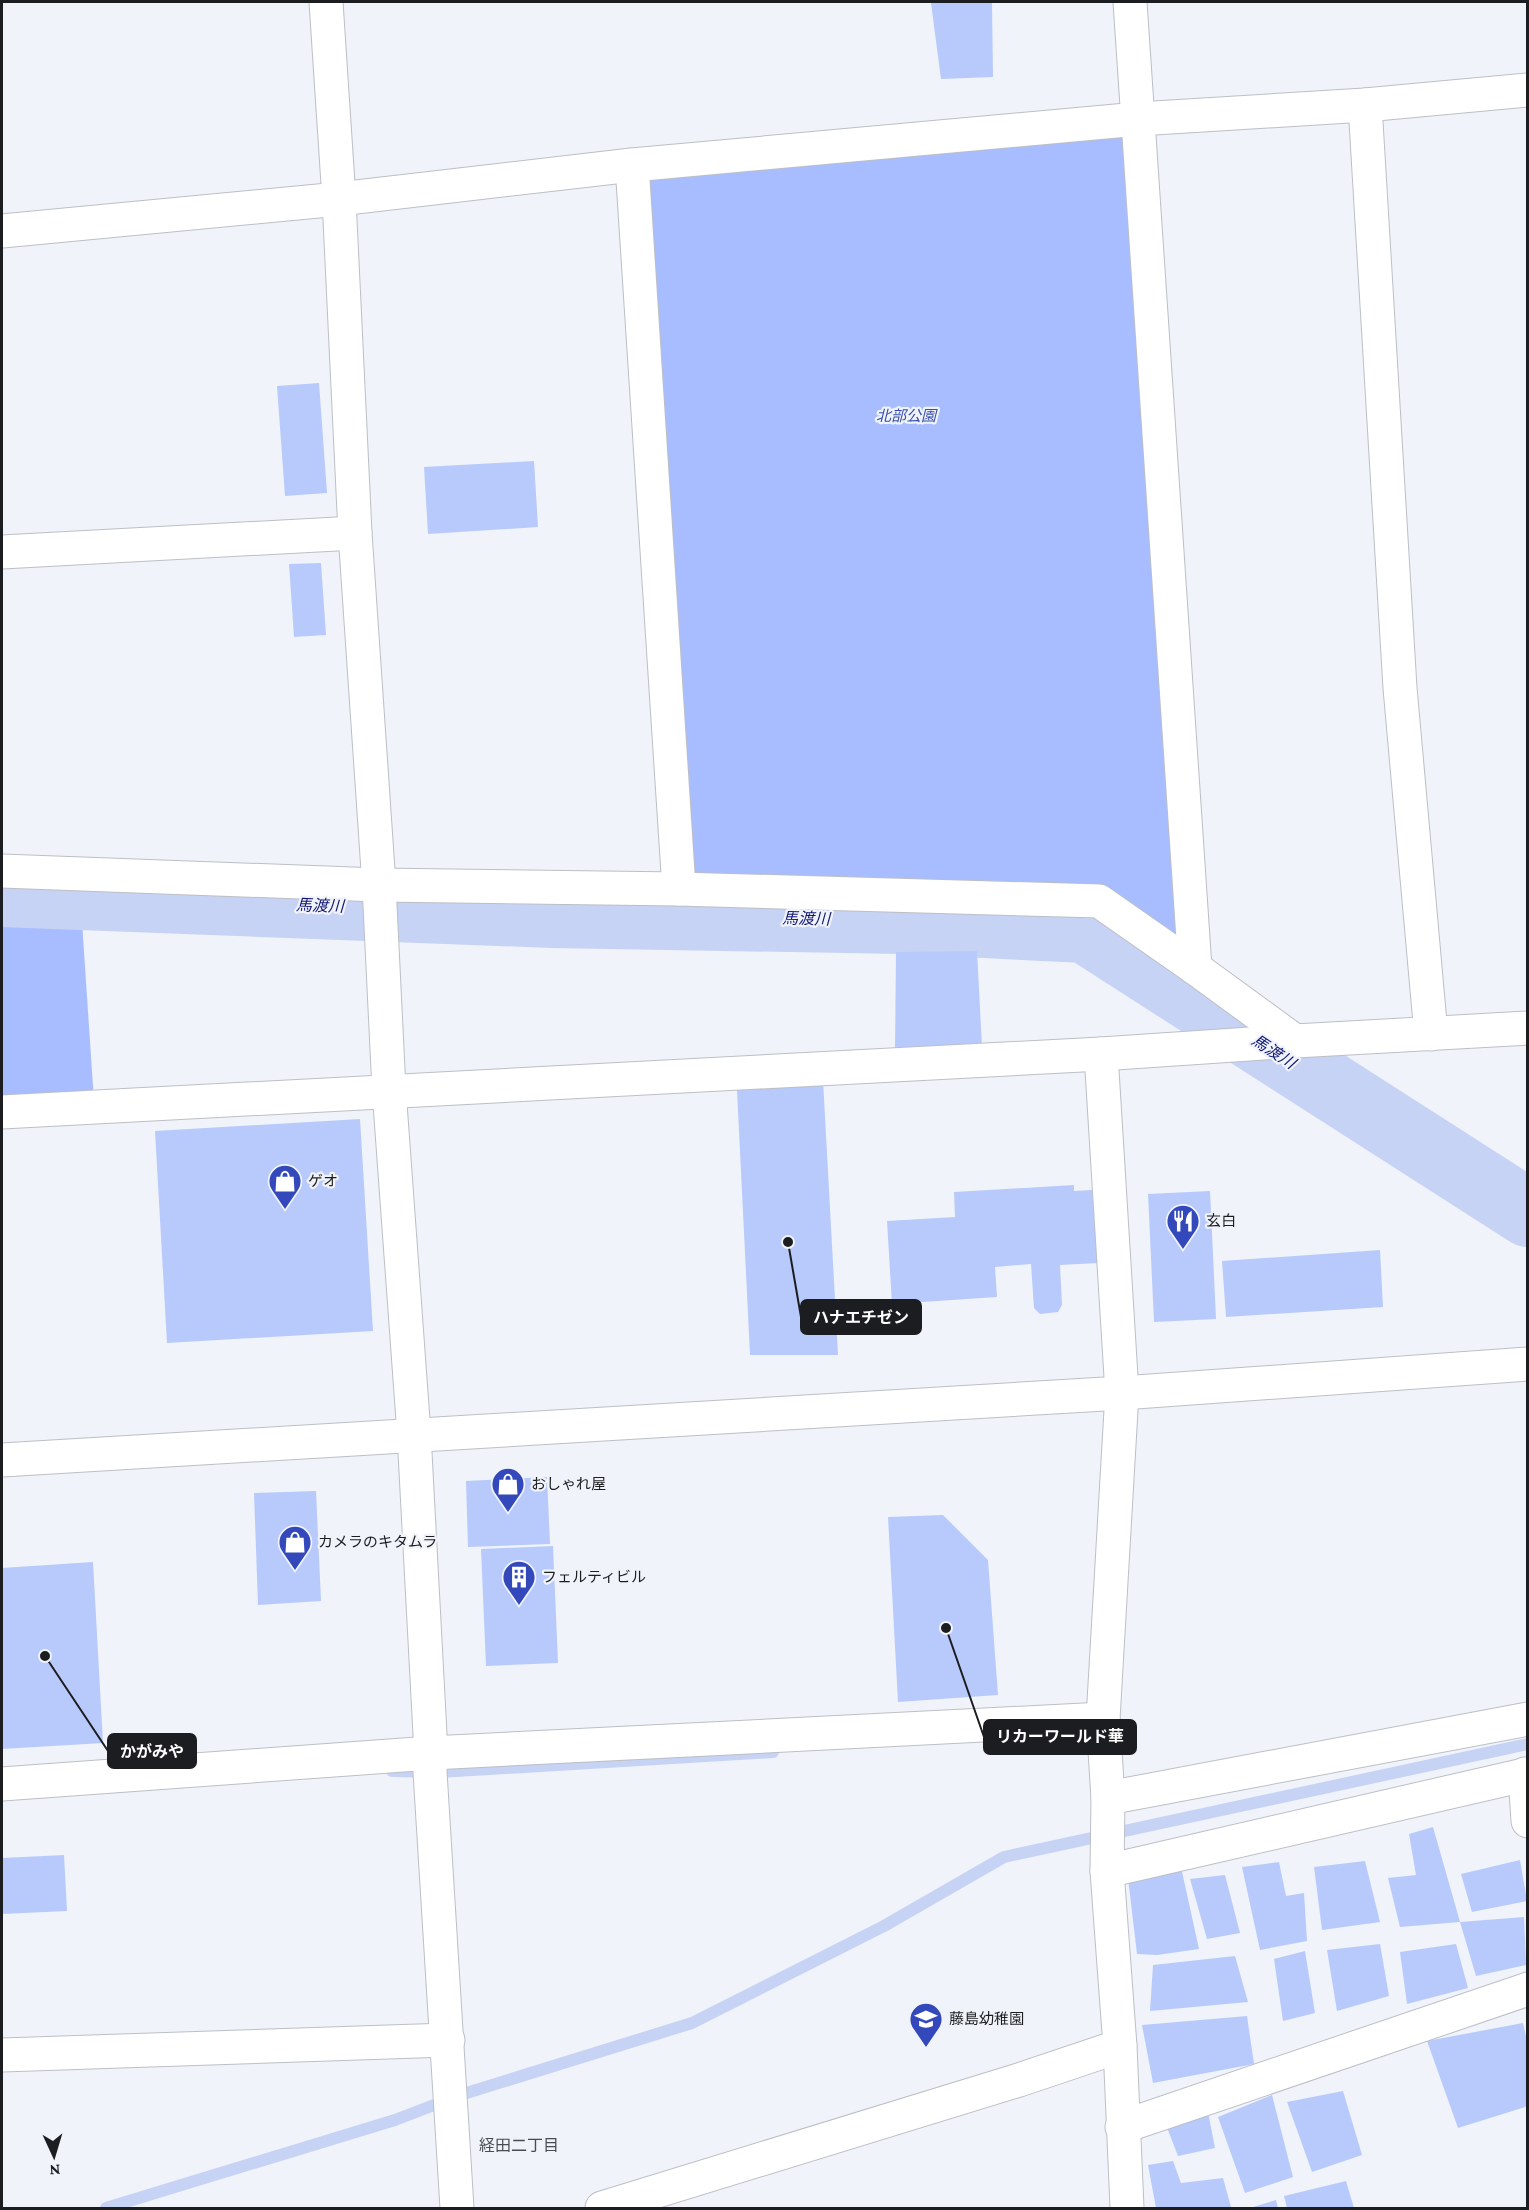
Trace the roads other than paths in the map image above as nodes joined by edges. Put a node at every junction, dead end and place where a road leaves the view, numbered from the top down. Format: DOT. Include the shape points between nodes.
graph roads {
  1 [pos="326,2"];
  2 [pos="1130,2"];
  3 [pos="1527,90"];
  4 [pos="1365,105"];
  5 [pos="1138,119"];
  6 [pos="632,165"];
  7 [pos="339,199"];
  8 [pos="2,231"];
  9 [pos="355,533"];
  10 [pos="2,552"];
  11 [pos="2,871"];
  12 [pos="379,885"];
  13 [pos="679,889"];
  14 [pos="1196,968"];
  15 [pos="1527,1028"];
  16 [pos="1431,1034"];
  17 [pos="1295,1041"];
  18 [pos="1101,1054"];
  19 [pos="389,1090"];
  20 [pos="2,1112"];
  21 [pos="1527,1364"];
  22 [pos="1122,1393"];
  23 [pos="414,1434"];
  24 [pos="2,1460"];
  25 [pos="1103,1719"];
  26 [pos="1527,1719"];
  27 [pos="431,1753"];
  28 [pos="1526,1774"];
  29 [pos="2,1784"];
  30 [pos="1108,1798"];
  31 [pos="1527,1821"];
  32 [pos="1107,1870"];
  33 [pos="1527,1989"];
  34 [pos="448,2040"];
  35 [pos="1120,2046"];
  36 [pos="2,2055"];
  37 [pos="1122,2127"];
  38 [pos="457,2208"];
  39 [pos="602,2208"];
  40 [pos="1127,2208"];
  1 -- 7 [label="street"];
  2 -- 5 [label="street"];
  3 -- 4 [label="street"];
  4 -- 5 [label="street"];
  4 -- 16 [label="street" via="1400,688"];
  5 -- 6 [label="street"];
  5 -- 14 [label="street"];
  6 -- 7 [label="street"];
  6 -- 13 [label="street"];
  7 -- 8 [label="street"];
  7 -- 9 [label="street"];
  9 -- 10 [label="street"];
  9 -- 12 [label="street"];
  11 -- 12 [label="street"];
  12 -- 13 [label="street"];
  12 -- 19 [label="street"];
  13 -- 14 [label="street" via="1099,901"];
  14 -- 17 [label="street"];
  15 -- 16 [label="street"];
  16 -- 17 [label="street"];
  17 -- 18 [label="street"];
  18 -- 19 [label="street"];
  18 -- 22 [label="street"];
  19 -- 20 [label="street"];
  19 -- 23 [label="street"];
  21 -- 22 [label="street"];
  22 -- 23 [label="street"];
  22 -- 25 [label="street"];
  23 -- 24 [label="street"];
  23 -- 27 [label="street"];
  25 -- 27 [label="street"];
  25 -- 30 [label="street"];
  26 -- 30 [label="street"];
  27 -- 29 [label="street"];
  27 -- 34 [label="street"];
  28 -- 31 [label="street"];
  28 -- 32 [label="street"];
  30 -- 32 [label="street"];
  32 -- 35 [label="street"];
  33 -- 37 [label="street"];
  34 -- 36 [label="street"];
  34 -- 38 [label="street"];
  35 -- 37 [label="street"];
  35 -- 39 [label="street"];
  37 -- 40 [label="street"];
}
